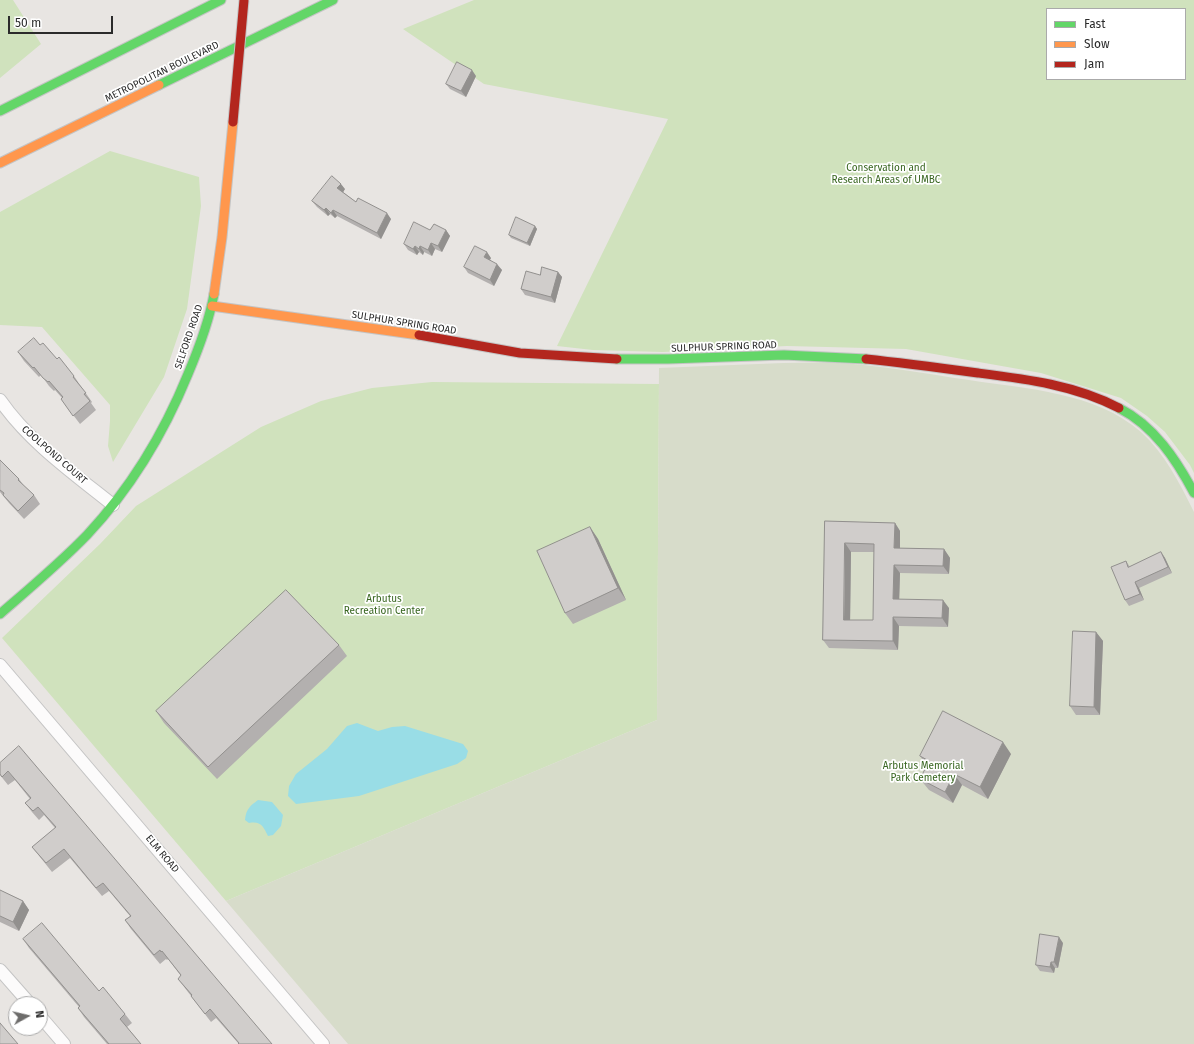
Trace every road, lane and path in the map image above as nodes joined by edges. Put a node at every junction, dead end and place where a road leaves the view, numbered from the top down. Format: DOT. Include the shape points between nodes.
graph roads {
  1 [pos="204,0"];
  2 [pos="221,0"];
  3 [pos="244,0"];
  4 [pos="333,0"];
  5 [pos="46,88"];
  6 [pos="0,111"];
  7 [pos="0,164"];
  8 [pos="212,306"];
  9 [pos="0,400"];
  10 [pos="1194,493"];
  11 [pos="112,505"];
  12 [pos="0,614"];
  13 [pos="0,665"];
  14 [pos="0,970"];
  15 [pos="23,996"];
  16 [pos="48,1025"];
  17 [pos="64,1044"];
  18 [pos="323,1044"];
  1 -- 5 [label="main road"];
  2 -- 5 [label="main road"];
  3 -- 8 [label="main road, SELFORD ROAD, bridge" via="221,240"];
  4 -- 7 [label="main road, METROPOLITAN BOULEVARD"];
  5 -- 6 [label="main road"];
  8 -- 10 [label="main road, SULPHUR SPRING ROAD" via="419,335 521,353 651,360 783,355 838,356 1020,378 1063,387 1126,411 1149,429 1169,451"];
  8 -- 11 [label="main road, SELFORD ROAD" via="180,396 159,438"];
  9 -- 11 [label="street, COOLPOND COURT" via="20,426"];
  11 -- 12 [label="main road, SELFORD ROAD" via="62,560"];
  13 -- 18 [label="street, ELM ROAD"];
  14 -- 15 [label="street"];
  16 -- 17 [label="street"];
}
